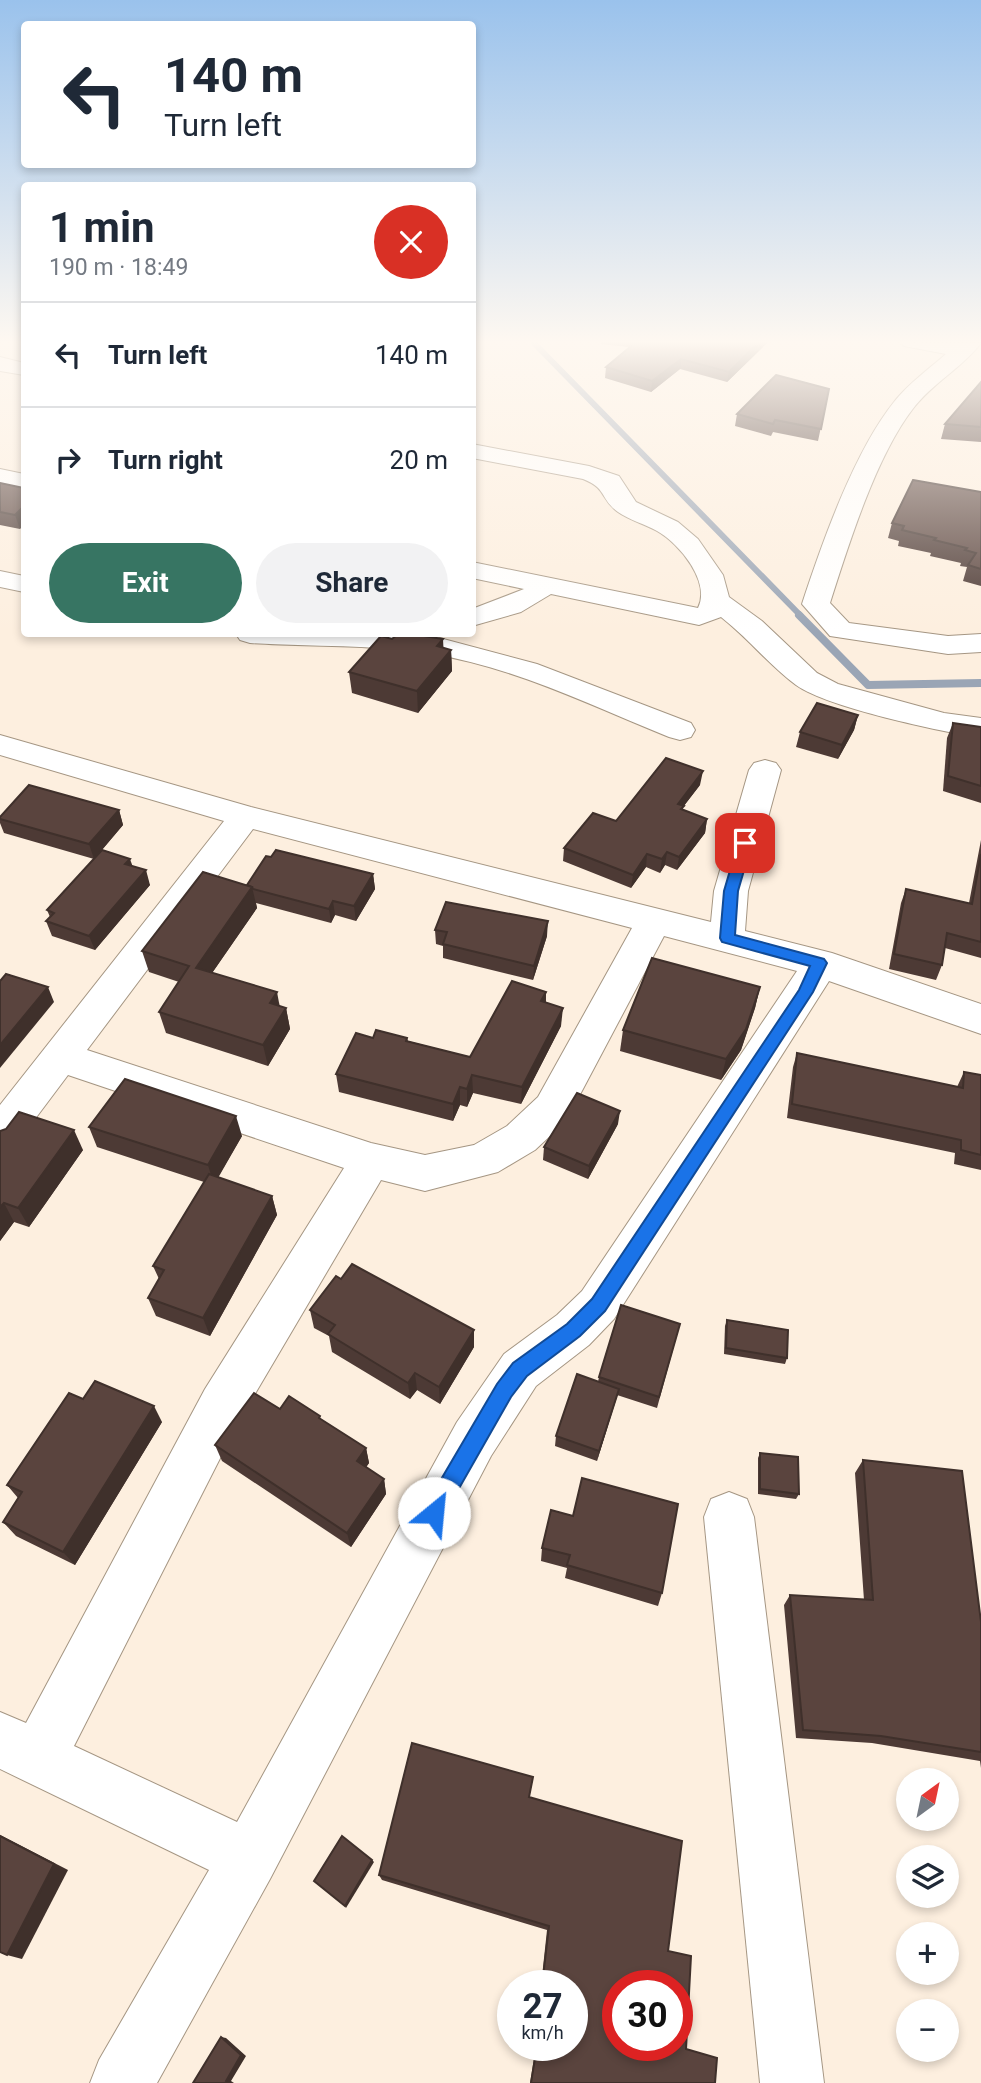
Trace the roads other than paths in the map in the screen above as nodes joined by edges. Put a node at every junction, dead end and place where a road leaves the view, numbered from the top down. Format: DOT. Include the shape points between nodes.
graph roads {
  1 [pos="882,439"];
  2 [pos="476,453"];
  3 [pos="0,476"];
  4 [pos="21,480"];
  5 [pos="476,571"];
  6 [pos="0,579"];
  7 [pos="21,583"];
  8 [pos="545,585"];
  9 [pos="716,600"];
  10 [pos="476,617"];
  11 [pos="363,637"];
  12 [pos="438,639"];
  13 [pos="981,643"];
  14 [pos="981,728"];
  15 [pos="680,730"];
  16 [pos="0,745"];
  17 [pos="765,770"];
  18 [pos="245,816"];
  19 [pos="654,921"];
  20 [pos="727,938"];
  21 [pos="819,963"];
  22 [pos="981,1019"];
  23 [pos="61,1057"];
  24 [pos="0,1135"];
  25 [pos="371,1160"];
  26 [pos="729,1517"];
  27 [pos="19,1749"];
  28 [pos="249,1858"];
  29 [pos="122,2083"];
  30 [pos="792,2083"];
  1 -- 13 [label="street" via="836,541 817,604 840,630 948,645"];
  2 -- 9 [label="street" via="610,481 627,507 668,527 689,545 710,575"];
  3 -- 4 [label="street"];
  5 -- 8 [label="street"];
  6 -- 7 [label="street"];
  8 -- 9 [label="street" via="699,617 709,614"];
  8 -- 10 [label="street" via="517,606"];
  9 -- 14 [label="street" via="807,679 827,690 942,722"];
  11 -- 12 [label="street"];
  12 -- 15 [label="street"];
  16 -- 18 [label="street"];
  17 -- 20 [label="street" via="731,891"];
  18 -- 19 [label="street"];
  18 -- 23 [label="street"];
  19 -- 20 [label="street"];
  19 -- 25 [label="street" via="552,1109 521,1138 483,1160 425,1173"];
  20 -- 21 [label="street"];
  21 -- 22 [label="street"];
  21 -- 28 [label="street" via="805,992 598,1305 520,1370 504,1390"];
  23 -- 24 [label="street"];
  23 -- 25 [label="street"];
  25 -- 27 [label="street"];
  26 -- 30 [label="street"];
  27 -- 28 [label="street"];
  28 -- 29 [label="street"];
}
